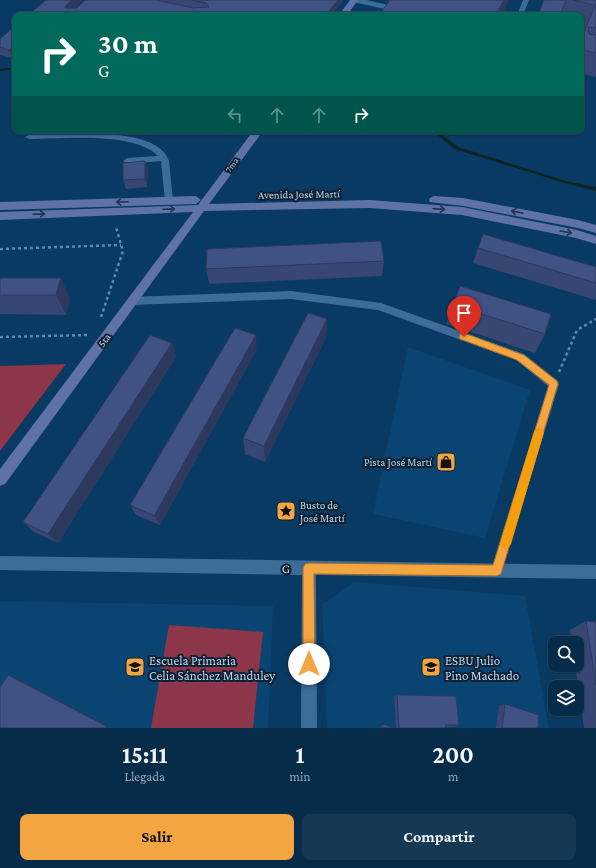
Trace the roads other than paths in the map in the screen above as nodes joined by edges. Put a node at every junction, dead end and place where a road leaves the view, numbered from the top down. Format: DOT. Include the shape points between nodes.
graph roads {
  1 [pos="184,0"];
  2 [pos="355,0"];
  3 [pos="526,0"];
  4 [pos="174,10"];
  5 [pos="345,12"];
  6 [pos="409,12"];
  7 [pos="521,12"];
  8 [pos="109,134"];
  9 [pos="256,134"];
  10 [pos="29,137"];
  11 [pos="164,158"];
  12 [pos="127,161"];
  13 [pos="168,201"];
  14 [pos="204,204"];
  15 [pos="0,206"];
  16 [pos="0,216"];
  17 [pos="596,229"];
  18 [pos="596,240"];
  19 [pos="132,301"];
  20 [pos="0,480"];
  21 [pos="0,563"];
  22 [pos="309,568"];
  23 [pos="497,570"];
  24 [pos="596,572"];
  25 [pos="309,728"];
  1 -- 4 [label="street"];
  2 -- 5 [label="main road"];
  2 -- 6 [label="street"];
  3 -- 7 [label="lane"];
  8 -- 10 [label="lane"];
  8 -- 11 [label="lane" via="142,142"];
  9 -- 14 [label="main road, 7ma"];
  11 -- 12 [label="lane"];
  11 -- 13 [label="lane"];
  13 -- 14 [label="main road, Avenida José Martí"];
  13 -- 15 [label="main road, Avenida José Martí, one-way"];
  16 -- 14 [label="main road, Avenida José Martí, one-way"];
  17 -- 14 [label="main road, Avenida José Martí, one-way" via="463,202 369,197"];
  14 -- 18 [label="main road, Avenida José Martí, one-way" via="369,204 462,211"];
  14 -- 19 [label="main road, 5ta"];
  19 -- 20 [label="main road, 5ta"];
  19 -- 23 [label="lane" via="291,295 378,306 520,357 554,384"];
  21 -- 22 [label="street, G"];
  22 -- 23 [label="street, G"];
  22 -- 25 [label="street"];
  23 -- 24 [label="street, G"];
}
